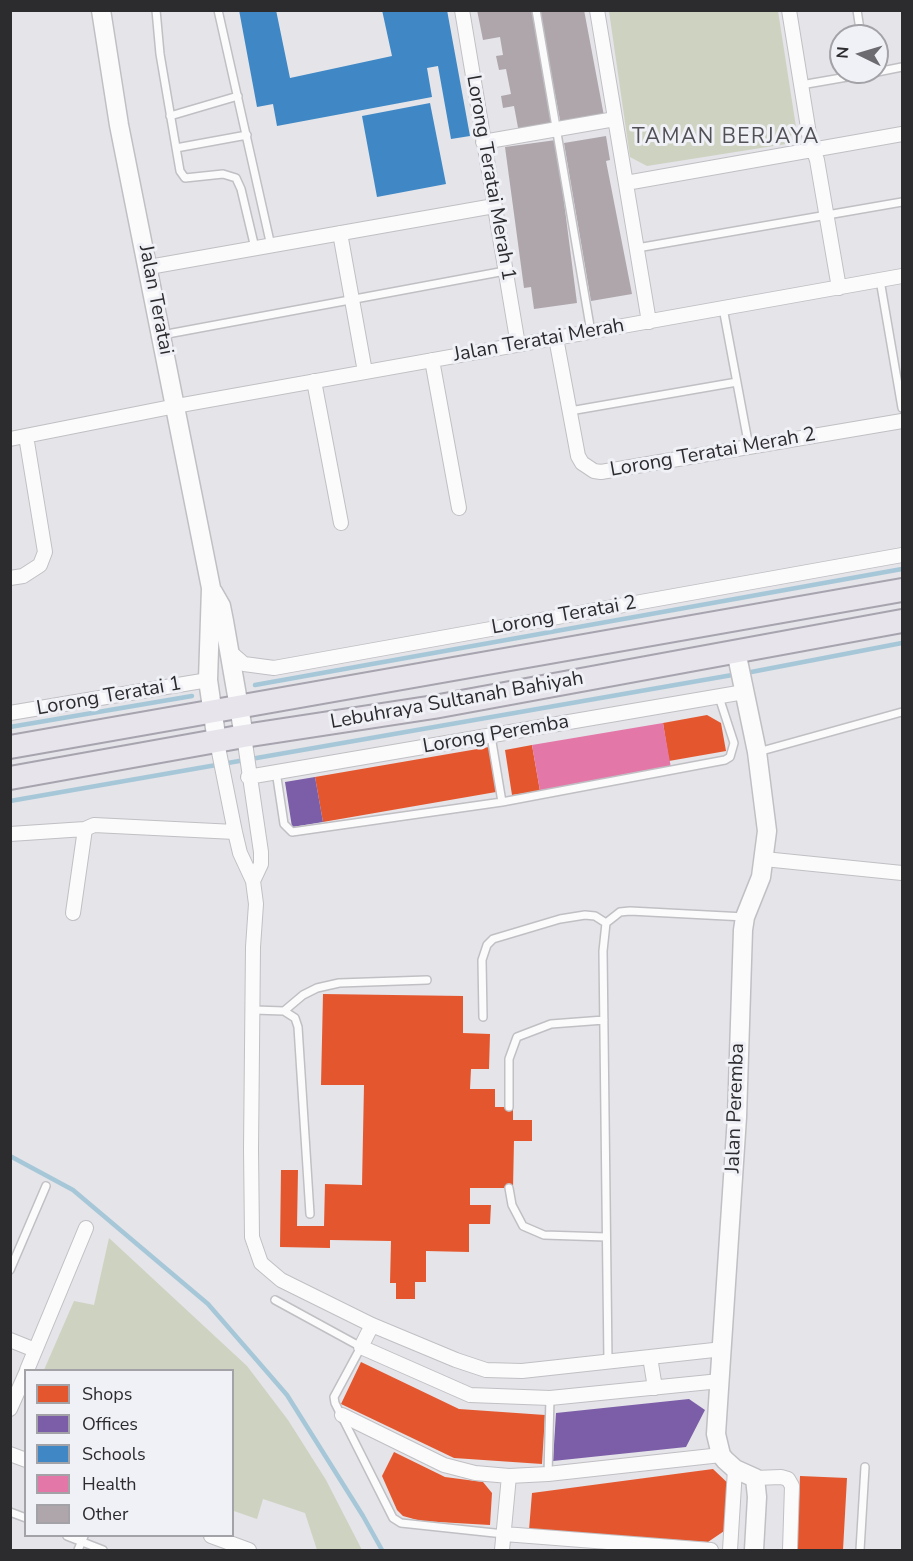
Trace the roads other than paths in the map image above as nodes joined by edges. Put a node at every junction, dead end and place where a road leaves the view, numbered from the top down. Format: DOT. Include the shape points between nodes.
graph roads {
  1 [pos="101,10"];
  2 [pos="156,10"];
  3 [pos="218,10"];
  4 [pos="462,10"];
  5 [pos="536,10"];
  6 [pos="597,10"];
  7 [pos="789,10"];
  8 [pos="829,80"];
  9 [pos="801,85"];
  10 [pos="238,96"];
  11 [pos="170,116"];
  12 [pos="615,119"];
  13 [pos="557,129"];
  14 [pos="903,134"];
  15 [pos="247,135"];
  16 [pos="483,142"];
  17 [pos="176,148"];
  18 [pos="813,150"];
  19 [pos="626,183"];
  20 [pos="903,202"];
  21 [pos="494,206"];
  22 [pos="826,215"];
  23 [pos="340,233"];
  24 [pos="271,246"];
  25 [pos="255,248"];
  26 [pos="637,248"];
  27 [pos="149,267"];
  28 [pos="505,271"];
  29 [pos="903,276"];
  30 [pos="880,280"];
  31 [pos="839,288"];
  32 [pos="352,299"];
  33 [pos="723,308"];
  34 [pos="649,322"];
  35 [pos="591,332"];
  36 [pos="162,334"];
  37 [pos="556,338"];
  38 [pos="518,345"];
  39 [pos="903,352"];
  40 [pos="893,353"];
  41 [pos="432,360"];
  42 [pos="365,372"];
  43 [pos="314,381"];
  44 [pos="737,382"];
  45 [pos="176,406"];
  46 [pos="903,408"];
  47 [pos="570,411"];
  48 [pos="903,421"];
  49 [pos="26,436"];
  50 [pos="10,439"];
  51 [pos="749,447"];
  52 [pos="459,508"];
  53 [pos="341,523"];
  54 [pos="903,555"];
  55 [pos="10,578"];
  56 [pos="211,588"];
  57 [pos="903,590"];
  58 [pos="903,621"];
  59 [pos="229,651"];
  60 [pos="740,673"];
  61 [pos="208,680"];
  62 [pos="719,697"];
  63 [pos="239,708"];
  64 [pos="903,712"];
  65 [pos="10,713"];
  66 [pos="214,713"];
  67 [pos="491,736"];
  68 [pos="244,744"];
  69 [pos="10,747"];
  70 [pos="219,749"];
  71 [pos="757,752"];
  72 [pos="276,771"];
  73 [pos="248,773"];
  74 [pos="10,778"];
  75 [pos="502,802"];
  76 [pos="85,829"];
  77 [pos="235,832"];
  78 [pos="10,834"];
  79 [pos="764,859"];
  80 [pos="903,873"];
  81 [pos="253,881"];
  82 [pos="73,913"];
  83 [pos="745,916"];
  84 [pos="606,923"];
  85 [pos="427,980"];
  86 [pos="254,1010"];
  87 [pos="284,1011"];
  88 [pos="483,1017"];
  89 [pos="604,1020"];
  90 [pos="509,1107"];
  91 [pos="46,1186"];
  92 [pos="509,1188"];
  93 [pos="310,1214"];
  94 [pos="86,1228"];
  95 [pos="606,1237"];
  96 [pos="10,1270"];
  97 [pos="274,1300"];
  98 [pos="372,1325"];
  99 [pos="10,1340"];
  100 [pos="362,1347"];
  101 [pos="723,1349"];
  102 [pos="35,1350"];
  103 [pos="650,1357"];
  104 [pos="608,1362"];
  105 [pos="27,1369"];
  106 [pos="24,1376"];
  107 [pos="720,1381"];
  108 [pos="655,1388"];
  109 [pos="550,1398"];
  110 [pos="12,1400"];
  111 [pos="342,1415"];
  112 [pos="721,1455"];
  113 [pos="865,1467"];
  114 [pos="735,1469"];
  115 [pos="548,1474"];
  116 [pos="509,1476"];
  117 [pos="755,1478"];
  118 [pos="504,1534"];
  119 [pos="214,1537"];
  120 [pos="82,1539"];
  121 [pos="78,1551"];
  122 [pos="103,1551"];
  123 [pos="249,1551"];
  124 [pos="502,1551"];
  125 [pos="711,1551"];
  126 [pos="730,1551"];
  127 [pos="754,1551"];
  128 [pos="790,1551"];
  129 [pos="860,1551"];
  1 -- 27 [label="street, Jalan Teratai" via="115,105"];
  2 -- 11 [label="lane"];
  3 -- 10 [label="lane"];
  4 -- 16 [label="street, Lorong Teratai Merah 1"];
  5 -- 13 [label="lane"];
  6 -- 12 [label="street"];
  7 -- 9 [label="street"];
  8 -- 9 [label="lane"];
  9 -- 18 [label="street"];
  10 -- 11 [label="lane"];
  10 -- 15 [label="lane"];
  11 -- 17 [label="lane"];
  12 -- 13 [label="street"];
  12 -- 19 [label="street"];
  13 -- 16 [label="street"];
  13 -- 35 [label="lane"];
  14 -- 18 [label="street"];
  15 -- 17 [label="lane"];
  15 -- 24 [label="lane"];
  16 -- 21 [label="street, Lorong Teratai Merah 1"];
  17 -- 25 [label="lane" via="185,178 223,174 236,178"];
  18 -- 19 [label="street"];
  18 -- 22 [label="street"];
  19 -- 26 [label="street"];
  20 -- 22 [label="lane"];
  21 -- 23 [label="street"];
  21 -- 28 [label="street, Lorong Teratai Merah 1"];
  22 -- 26 [label="lane"];
  22 -- 31 [label="street"];
  23 -- 24 [label="street"];
  23 -- 32 [label="street"];
  24 -- 25 [label="street"];
  25 -- 27 [label="street"];
  26 -- 34 [label="street"];
  27 -- 36 [label="street, Jalan Teratai"];
  28 -- 32 [label="lane"];
  28 -- 38 [label="street, Lorong Teratai Merah 1"];
  29 -- 30 [label="street, Jalan Teratai Merah"];
  30 -- 31 [label="street, Jalan Teratai Merah"];
  30 -- 40 [label="lane"];
  31 -- 33 [label="street, Jalan Teratai Merah"];
  32 -- 36 [label="lane"];
  32 -- 42 [label="street"];
  33 -- 34 [label="street, Jalan Teratai Merah"];
  33 -- 44 [label="lane"];
  34 -- 35 [label="street, Jalan Teratai Merah"];
  35 -- 37 [label="street, Jalan Teratai Merah"];
  36 -- 45 [label="street, Jalan Teratai"];
  37 -- 38 [label="street, Jalan Teratai Merah"];
  37 -- 47 [label="street, Lorong Teratai Merah 2"];
  38 -- 41 [label="street, Jalan Teratai Merah"];
  39 -- 40 [label="lane"];
  40 -- 46 [label="lane"];
  41 -- 42 [label="street, Jalan Teratai Merah"];
  41 -- 52 [label="street"];
  42 -- 43 [label="street, Jalan Teratai Merah"];
  43 -- 45 [label="street, Jalan Teratai Merah"];
  43 -- 53 [label="street"];
  44 -- 47 [label="lane"];
  44 -- 51 [label="lane"];
  45 -- 49 [label="street, Jalan Teratai Merah"];
  45 -- 56 [label="street, Jalan Teratai"];
  47 -- 51 [label="street, Lorong Teratai Merah 2" via="578,456 594,471"];
  48 -- 51 [label="street, Lorong Teratai Merah 2"];
  49 -- 50 [label="street, Jalan Teratai Merah"];
  49 -- 55 [label="street" via="45,552 40,565 23,576"];
  54 -- 59 [label="street, Lorong Teratai 2" via="264,669 244,664"];
  56 -- 59 [label="street, Jalan Teratai" via="221,606"];
  56 -- 61 [label="street, Jalan Teratai"];
  57 -- 63 [label="main road, Lebuhraya Sultanah Bahiyah"];
  58 -- 60 [label="main road, Lebuhraya Sultanah Bahiyah"];
  59 -- 63 [label="street, Jalan Teratai"];
  60 -- 62 [label="street, Lorong Peremba"];
  60 -- 68 [label="main road, Lebuhraya Sultanah Bahiyah" via="434,707"];
  60 -- 71 [label="street, Jalan Peremba"];
  61 -- 65 [label="street, Lorong Teratai 1"];
  61 -- 66 [label="street, Jalan Teratai"];
  62 -- 67 [label="street, Lorong Peremba"];
  62 -- 75 [label="lane" via="734,743 730,757 725,760"];
  63 -- 66 [label="main road, Lebuhraya Sultanah Bahiyah"];
  63 -- 68 [label="street, Jalan Teratai"];
  64 -- 71 [label="lane"];
  66 -- 69 [label="main road, Lebuhraya Sultanah Bahiyah"];
  66 -- 70 [label="street, Jalan Teratai"];
  67 -- 72 [label="street, Lorong Peremba"];
  67 -- 75 [label="lane"];
  68 -- 70 [label="main road, Lebuhraya Sultanah Bahiyah"];
  68 -- 73 [label="street"];
  70 -- 74 [label="main road, Lebuhraya Sultanah Bahiyah"];
  70 -- 77 [label="street"];
  71 -- 79 [label="street, Jalan Peremba" via="767,831"];
  72 -- 73 [label="street, Lorong Peremba"];
  72 -- 75 [label="lane" via="284,824 292,832"];
  73 -- 81 [label="street" via="261,852 261,864"];
  76 -- 77 [label="street" via="94,825"];
  76 -- 78 [label="street"];
  76 -- 82 [label="street"];
  77 -- 81 [label="street"];
  79 -- 80 [label="street"];
  79 -- 83 [label="street, Jalan Peremba"];
  81 -- 86 [label="street"];
  83 -- 84 [label="lane" via="630,911 620,912"];
  83 -- 101 [label="street, Jalan Peremba"];
  84 -- 88 [label="lane" via="585,915 493,939 482,960"];
  84 -- 89 [label="lane"];
  85 -- 87 [label="lane" via="339,983 303,995"];
  86 -- 87 [label="lane"];
  86 -- 98 [label="street" via="250,1149 252,1237 257,1253 261,1263 281,1280"];
  87 -- 93 [label="lane" via="295,1018 298,1027"];
  89 -- 90 [label="lane" via="551,1024 517,1036 509,1059"];
  89 -- 95 [label="lane"];
  91 -- 96 [label="lane"];
  92 -- 95 [label="lane" via="512,1205 523,1226 544,1235"];
  94 -- 102 [label="street"];
  95 -- 104 [label="lane"];
  97 -- 100 [label="lane"];
  98 -- 100 [label="street"];
  98 -- 104 [label="street" via="486,1370 522,1371"];
  99 -- 102 [label="street"];
  100 -- 109 [label="street" via="460,1393"];
  100 -- 111 [label="lane" via="334,1396"];
  101 -- 103 [label="street"];
  101 -- 107 [label="street, Jalan Peremba"];
  102 -- 105 [label="street"];
  103 -- 104 [label="street"];
  103 -- 108 [label="street"];
  106 -- 110 [label="street"];
  107 -- 108 [label="street"];
  107 -- 112 [label="street, Jalan Peremba" via="716,1434"];
  108 -- 109 [label="street"];
  109 -- 115 [label="lane"];
  111 -- 116 [label="street" via="444,1465"];
  111 -- 118 [label="lane" via="393,1518 401,1523"];
  112 -- 114 [label="street"];
  112 -- 115 [label="street"];
  113 -- 129 [label="lane"];
  114 -- 117 [label="street"];
  114 -- 126 [label="street"];
  115 -- 116 [label="street"];
  116 -- 118 [label="street"];
  117 -- 127 [label="street"];
  117 -- 128 [label="street" via="781,1477 792,1486"];
  118 -- 124 [label="street"];
  118 -- 125 [label="street"];
  119 -- 123 [label="street"];
  120 -- 121 [label="lane"];
  120 -- 122 [label="lane"];
}
